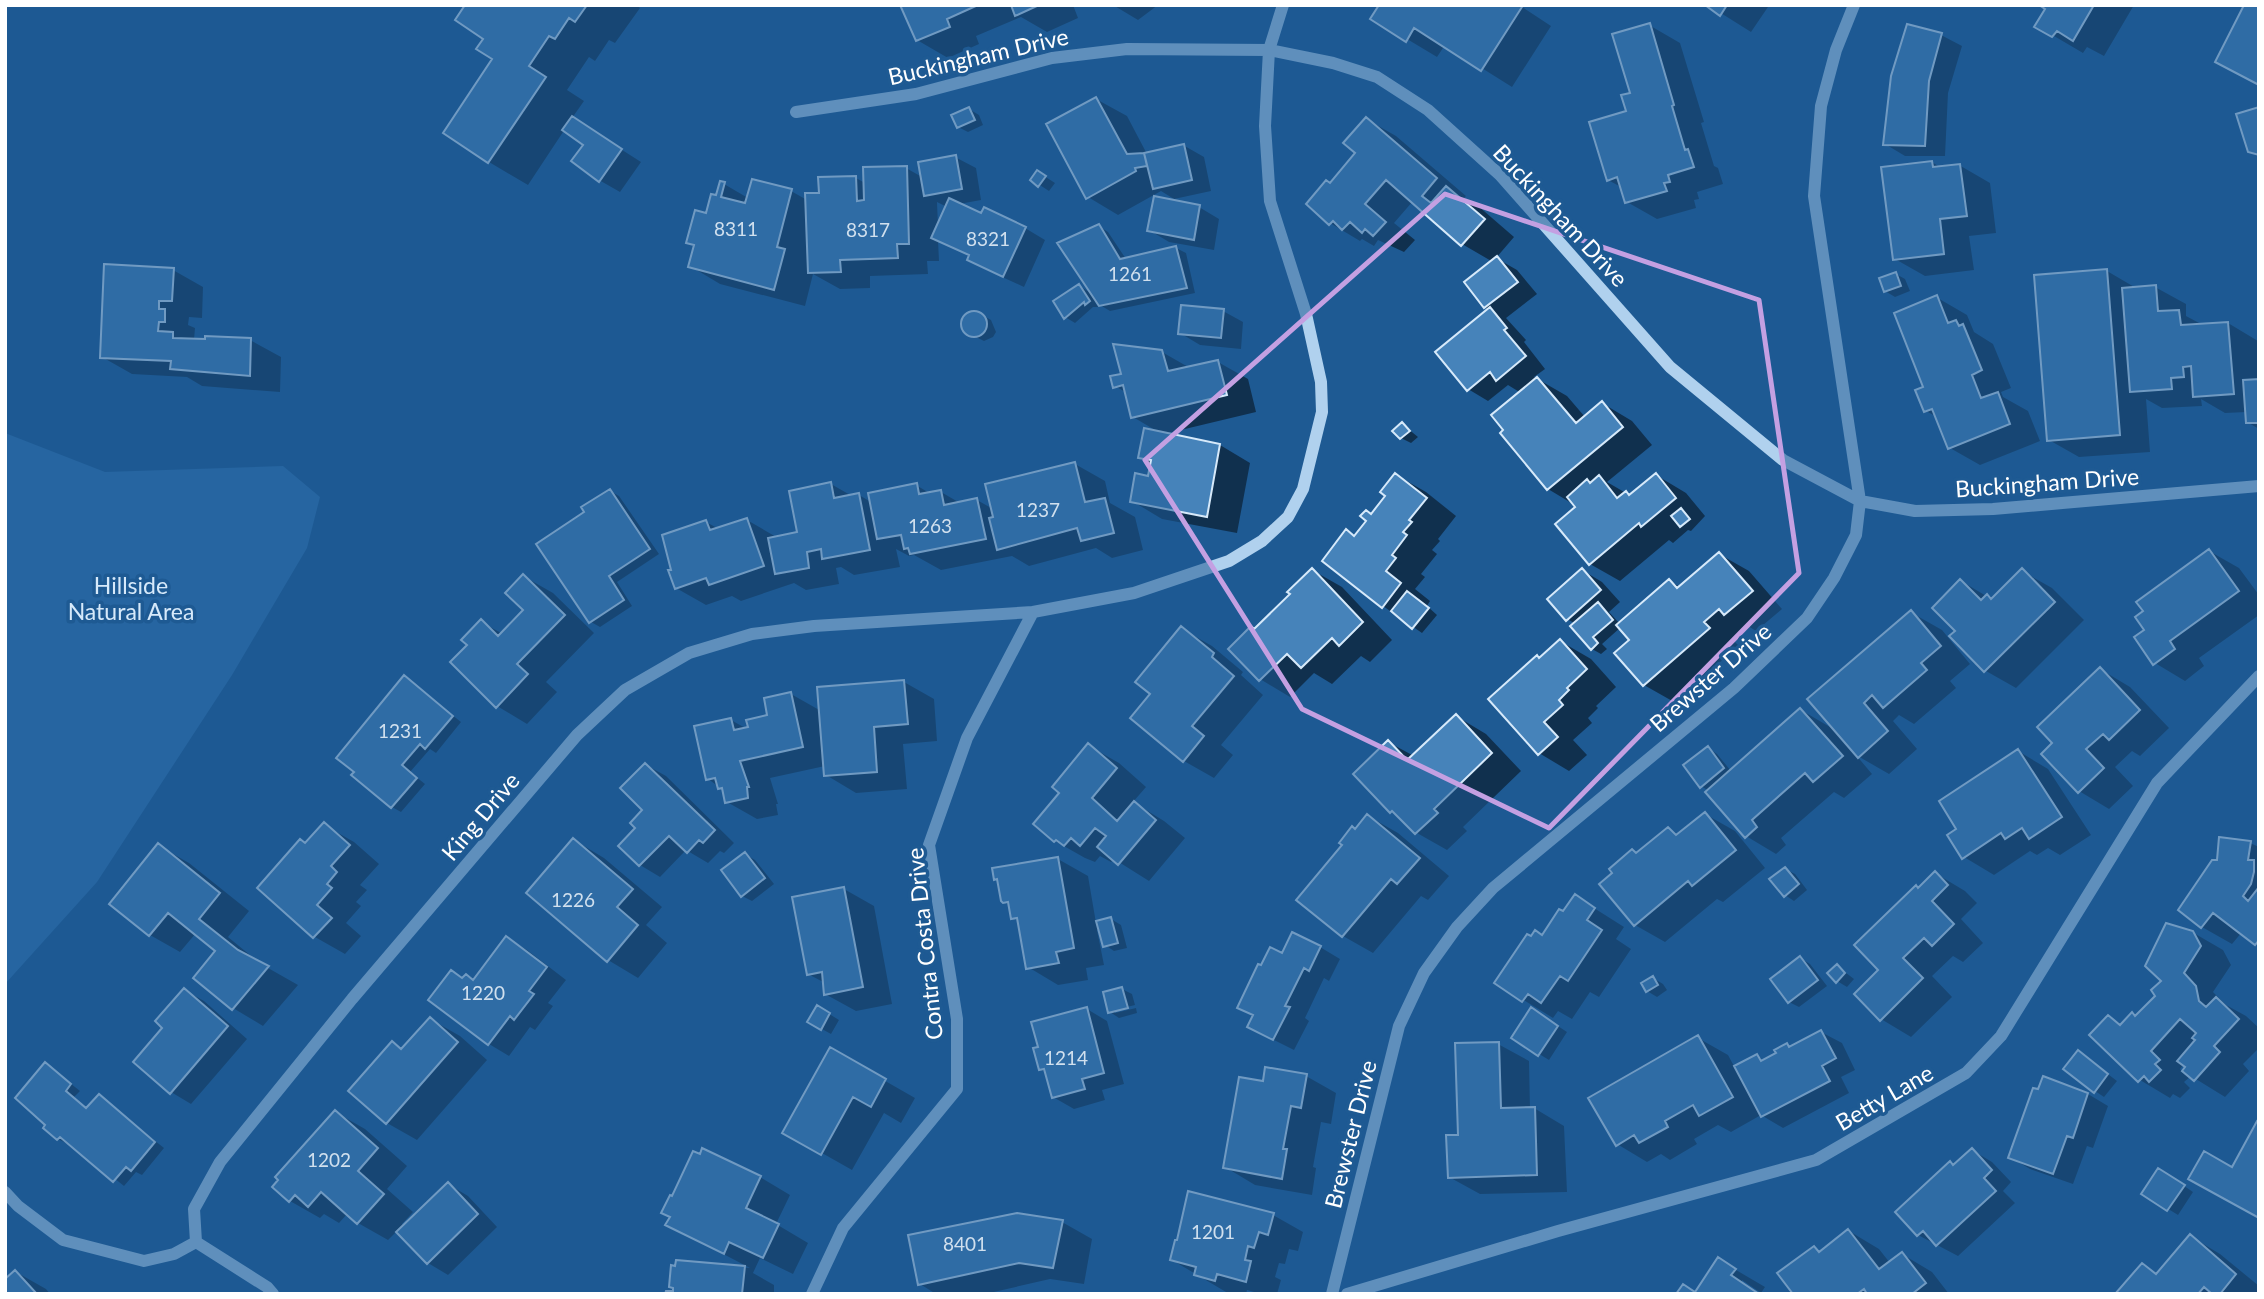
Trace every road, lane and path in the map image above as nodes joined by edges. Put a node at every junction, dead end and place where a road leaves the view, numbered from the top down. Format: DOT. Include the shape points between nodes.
graph roads {
  1 [pos="1283,5"];
  2 [pos="1854,5"];
  3 [pos="1269,50"];
  4 [pos="796,112"];
  5 [pos="2259,486"];
  6 [pos="1860,501"];
  7 [pos="1033,612"];
  8 [pos="2259,676"];
  9 [pos="5,1192"];
  10 [pos="196,1242"];
  11 [pos="273,1294"];
  12 [pos="812,1294"];
  13 [pos="1332,1294"];
  14 [pos="1347,1294"];
  1 -- 3 [label="street"];
  2 -- 6 [label="street, Brewster Drive" via="1821,106 1814,196"];
  3 -- 4 [label="street, Buckingham Drive" via="1127,49 1052,58 916,94"];
  3 -- 6 [label="street, Buckingham Drive" via="1377,77 1428,110 1500,175 1670,366 1783,460"];
  3 -- 7 [label="street" via="1265,126 1270,201 1306,314 1321,382 1322,412 1303,488 1288,517 1262,541 1229,561 1134,593"];
  5 -- 6 [label="street, Buckingham Drive" via="1993,509 1915,511"];
  6 -- 13 [label="street, Brewster Drive" via="1856,535 1807,618 1734,688 1493,888 1424,972 1399,1026"];
  7 -- 10 [label="street, King Drive" via="752,634 689,653 625,690 576,735 220,1162 194,1209"];
  7 -- 12 [label="street, Contra Costa Drive" via="967,738 929,845 957,1019 957,1089 843,1228"];
  8 -- 14 [label="street, Betty Lane" via="2157,783 2001,1036 1966,1073 1816,1160"];
  9 -- 10 [label="street" via="63,1240 144,1261 174,1254"];
  10 -- 11 [label="street"];
}
